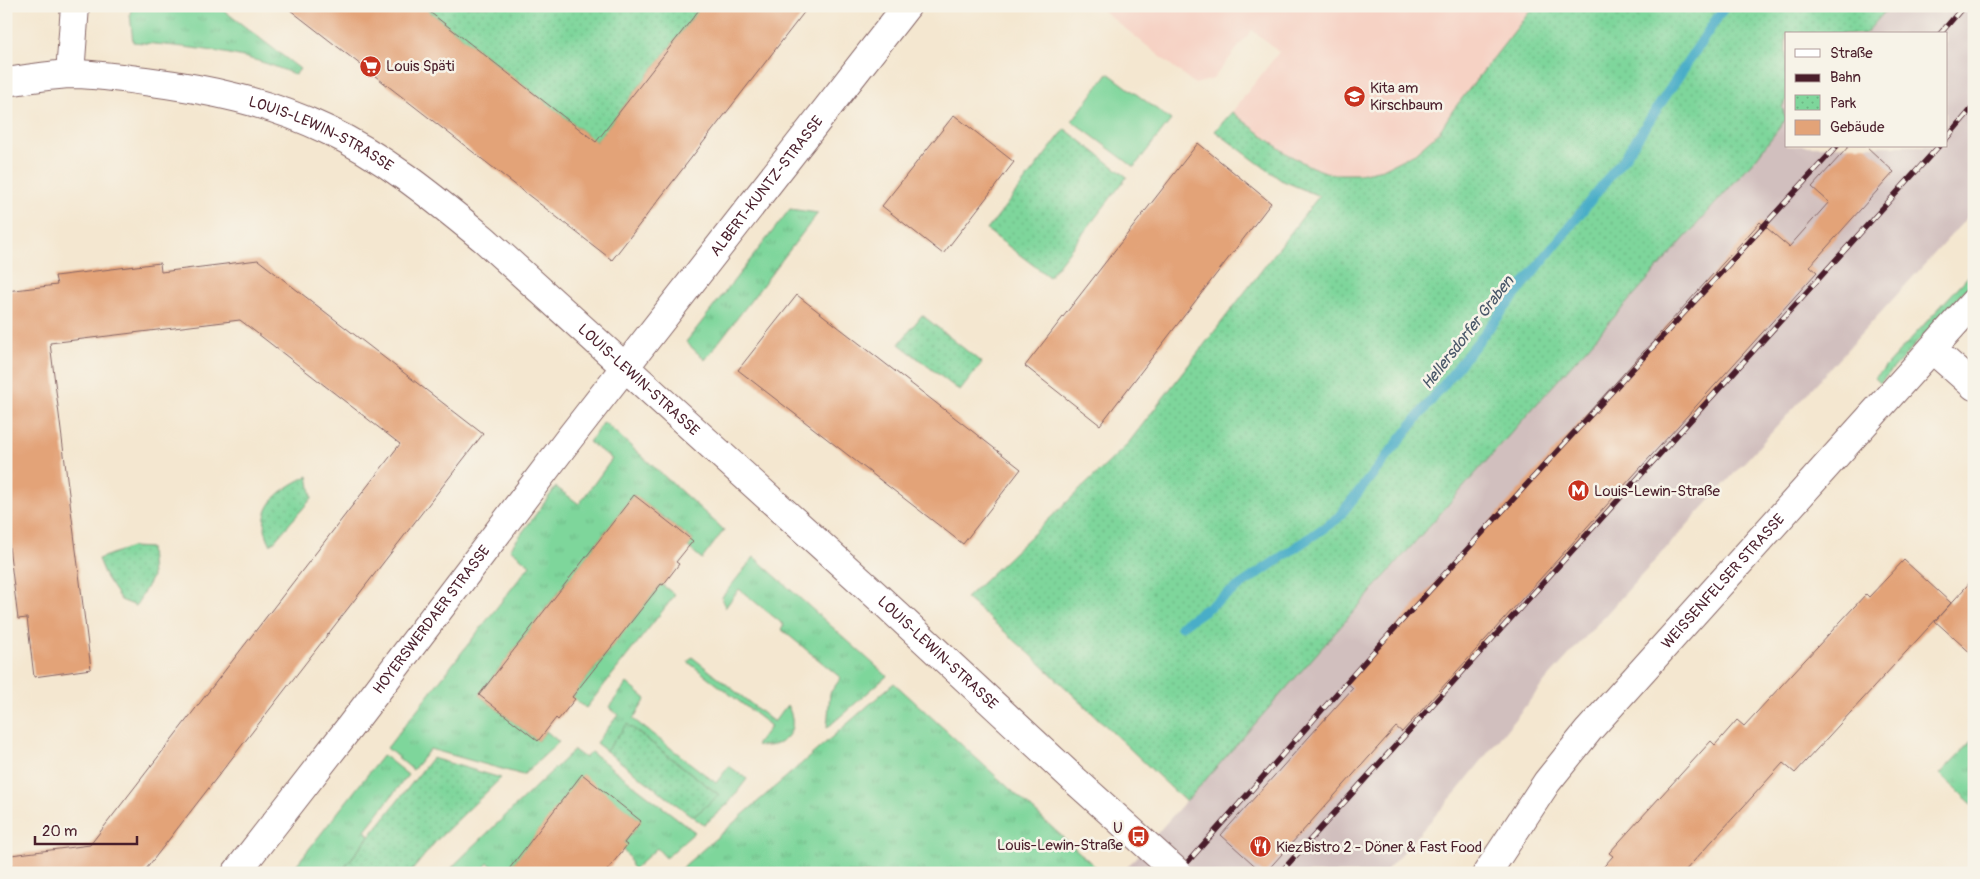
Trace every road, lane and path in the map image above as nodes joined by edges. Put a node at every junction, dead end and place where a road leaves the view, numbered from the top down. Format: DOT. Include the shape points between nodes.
graph roads {
  1 [pos="75,6"];
  2 [pos="907,6"];
  3 [pos="70,74"];
  4 [pos="6,82"];
  5 [pos="1974,302"];
  6 [pos="1932,349"];
  7 [pos="626,368"];
  8 [pos="1974,386"];
  9 [pos="236,873"];
  10 [pos="1178,873"];
  11 [pos="1487,873"];
  1 -- 3 [label="street"];
  2 -- 7 [label="street, ALBERT-KUNTZ-STRASSE"];
  3 -- 4 [label="street, LOUIS-LEWIN-STRASSE"];
  3 -- 7 [label="street, LOUIS-LEWIN-STRASSE" via="199,88 268,105 327,130 425,191 485,240"];
  5 -- 6 [label="street, WEISSENFELSER STRASSE"];
  6 -- 8 [label="street"];
  6 -- 11 [label="street, WEISSENFELSER STRASSE" via="1588,731 1547,782"];
  7 -- 9 [label="street, HOYERSWERDAER STRASSE"];
  7 -- 10 [label="street, LOUIS-LEWIN-STRASSE, bridge"];
}
